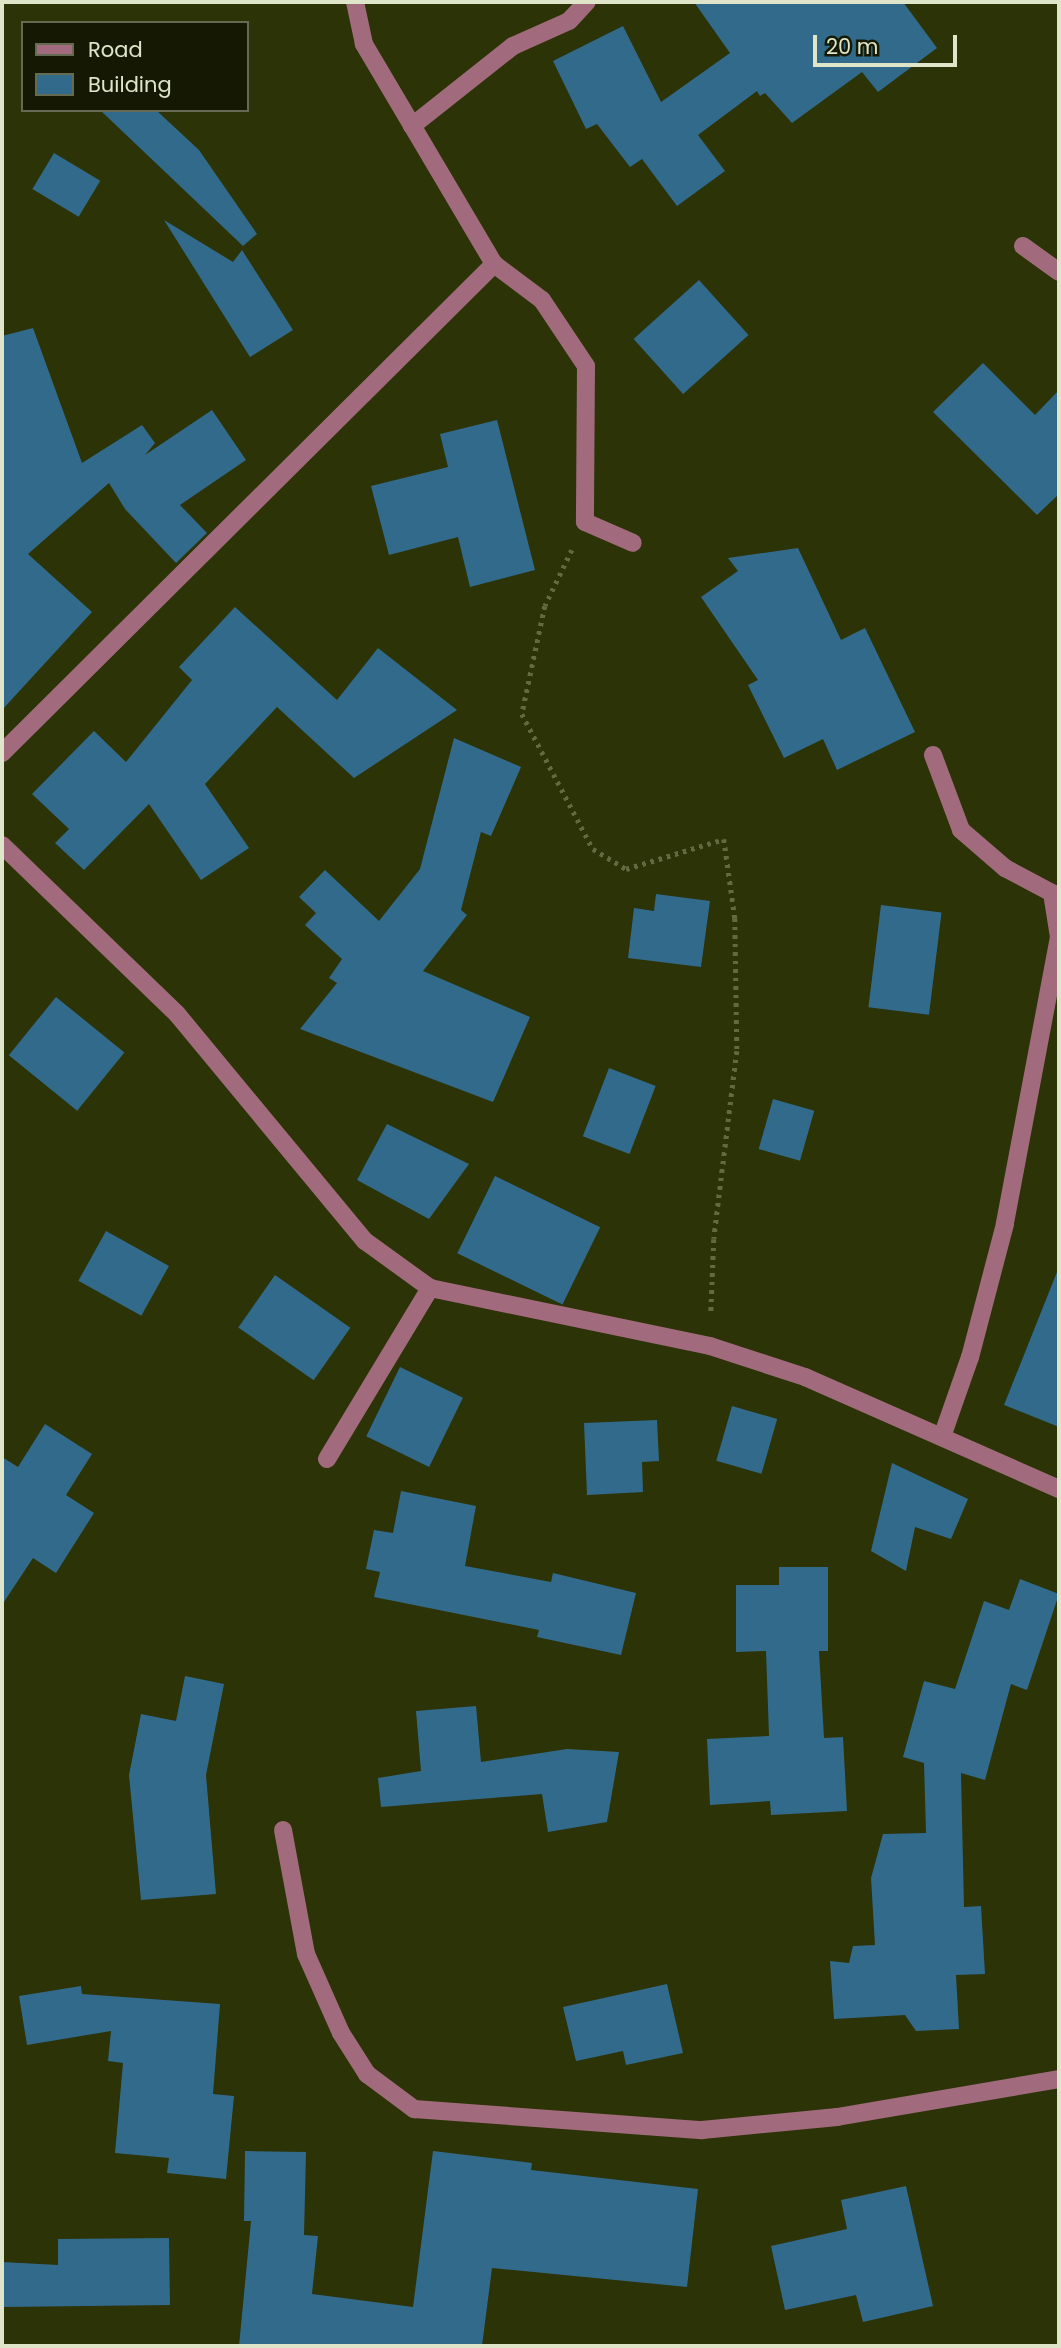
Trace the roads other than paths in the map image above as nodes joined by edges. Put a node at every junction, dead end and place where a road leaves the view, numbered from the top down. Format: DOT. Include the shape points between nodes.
graph roads {
  1 [pos="355,2"];
  2 [pos="587,2"];
  3 [pos="412,125"];
  4 [pos="1023,246"];
  5 [pos="494,264"];
  6 [pos="1059,272"];
  7 [pos="633,543"];
  8 [pos="2,753"];
  9 [pos="933,755"];
  10 [pos="2,845"];
  11 [pos="430,1287"];
  12 [pos="943,1434"];
  13 [pos="327,1458"];
  14 [pos="1059,1489"];
  15 [pos="283,1830"];
  16 [pos="1059,2079"];
  1 -- 3 [label="street" via="364,44"];
  2 -- 3 [label="street" via="569,20 513,46"];
  3 -- 5 [label="street"];
  4 -- 6 [label="street"];
  5 -- 7 [label="street" via="542,300 586,366 585,522"];
  5 -- 8 [label="street"];
  9 -- 12 [label="street" via="961,830 1005,868 1052,893 1059,937 1005,1224 970,1357"];
  10 -- 11 [label="street" via="177,1014 365,1241"];
  11 -- 12 [label="street" via="710,1346 805,1377"];
  11 -- 13 [label="street"];
  12 -- 14 [label="street"];
  15 -- 16 [label="street" via="306,1954 341,2033 367,2074 414,2109 702,2130 837,2117"];
}
